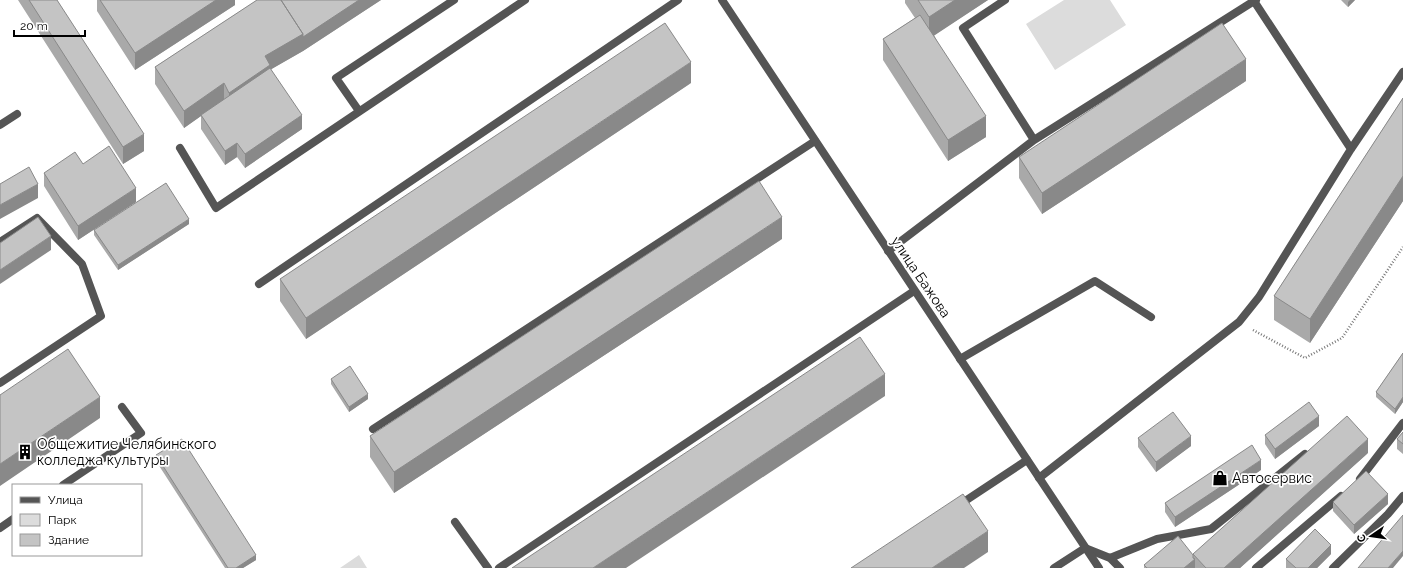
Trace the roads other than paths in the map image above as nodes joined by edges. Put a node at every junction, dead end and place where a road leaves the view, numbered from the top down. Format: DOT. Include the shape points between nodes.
graph roads {
  1 [pos="454,0"];
  2 [pos="525,0"];
  3 [pos="678,0"];
  4 [pos="722,0"];
  5 [pos="1005,0"];
  6 [pos="1254,0"];
  7 [pos="1403,72"];
  8 [pos="359,111"];
  9 [pos="17,114"];
  10 [pos="0,125"];
  11 [pos="1034,140"];
  12 [pos="814,141"];
  13 [pos="180,148"];
  14 [pos="1351,149"];
  15 [pos="0,242"];
  16 [pos="888,251"];
  17 [pos="259,284"];
  18 [pos="914,291"];
  19 [pos="1151,317"];
  20 [pos="960,359"];
  21 [pos="0,383"];
  22 [pos="122,407"];
  23 [pos="1403,423"];
  24 [pos="373,429"];
  25 [pos="1314,447"];
  26 [pos="1027,460"];
  27 [pos="1039,478"];
  28 [pos="64,484"];
  29 [pos="1403,496"];
  30 [pos="954,508"];
  31 [pos="12,520"];
  32 [pos="455,522"];
  33 [pos="0,528"];
  34 [pos="1085,548"];
  35 [pos="1110,558"];
  36 [pos="488,568"];
  37 [pos="499,568"];
  38 [pos="1054,568"];
  39 [pos="1099,568"];
  40 [pos="1120,568"];
  41 [pos="1256,568"];
  42 [pos="1333,568"];
  1 -- 8 [label="street" via="336,78"];
  2 -- 8 [label="street"];
  3 -- 17 [label="street"];
  4 -- 12 [label="street, улица Бажова"];
  5 -- 11 [label="street" via="963,28"];
  6 -- 11 [label="street"];
  6 -- 14 [label="street"];
  7 -- 14 [label="street"];
  8 -- 13 [label="street" via="216,208"];
  9 -- 10 [label="street"];
  11 -- 16 [label="street"];
  12 -- 16 [label="street, улица Бажова"];
  12 -- 24 [label="street"];
  14 -- 27 [label="street" via="1258,297 1239,322"];
  15 -- 21 [label="street" via="37,218 82,264 101,316"];
  16 -- 18 [label="street, улица Бажова"];
  18 -- 20 [label="street, улица Бажова"];
  18 -- 37 [label="street"];
  19 -- 20 [label="street" via="1095,281"];
  20 -- 26 [label="street, улица Бажова"];
  22 -- 28 [label="street" via="141,433"];
  23 -- 41 [label="street" via="1363,476"];
  25 -- 35 [label="street" via="1211,529 1157,540"];
  26 -- 27 [label="street, улица Бажова"];
  26 -- 30 [label="street"];
  27 -- 34 [label="street, улица Бажова"];
  29 -- 42 [label="street"];
  31 -- 33 [label="street"];
  32 -- 36 [label="street"];
  34 -- 35 [label="street"];
  34 -- 38 [label="street"];
  34 -- 39 [label="street, улица Бажова"];
  35 -- 40 [label="street"];
}
